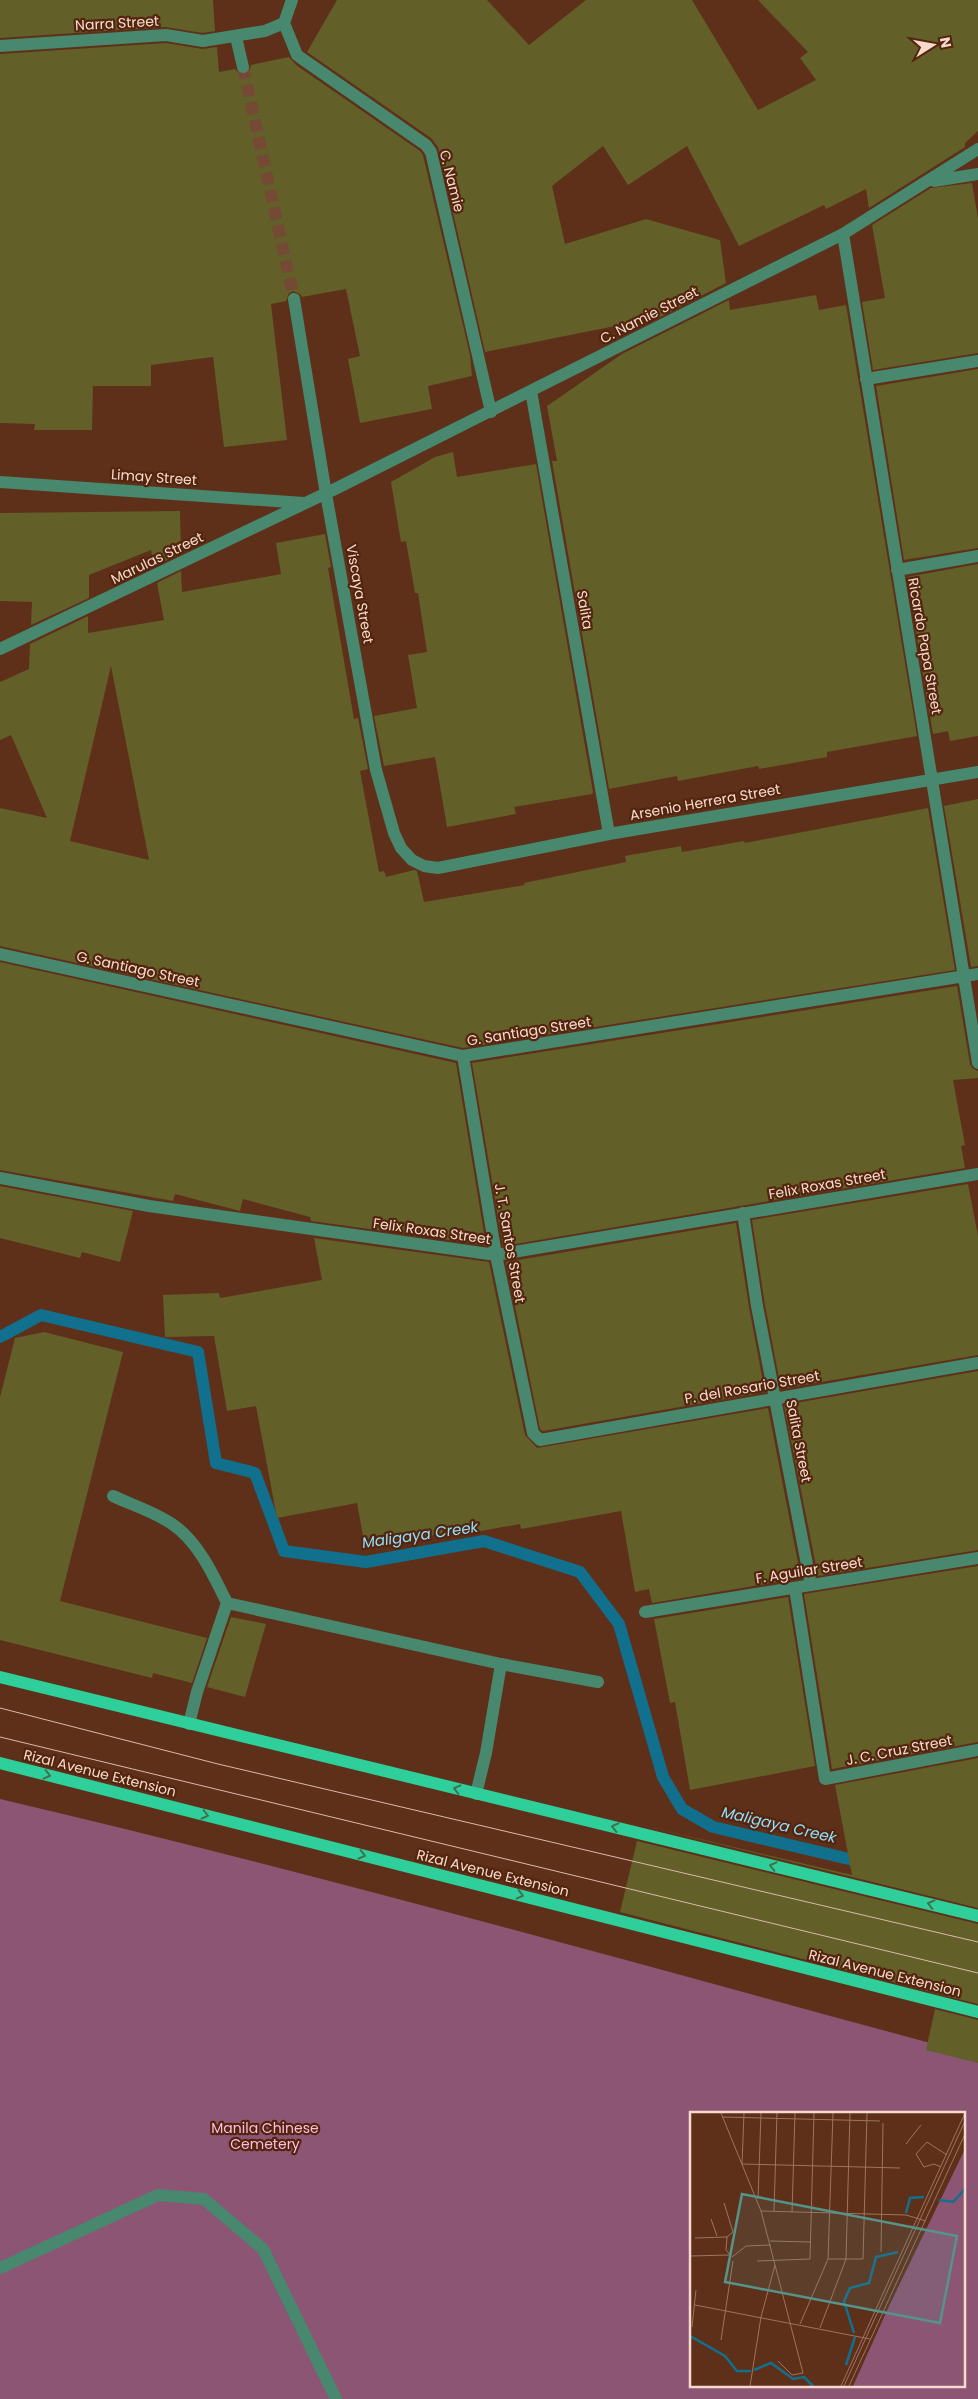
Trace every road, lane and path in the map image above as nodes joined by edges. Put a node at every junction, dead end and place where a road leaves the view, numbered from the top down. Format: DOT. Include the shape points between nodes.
graph roads {
  1 [pos="292,0"];
  2 [pos="284,23"];
  3 [pos="236,37"];
  4 [pos="0,46"];
  5 [pos="243,67"];
  6 [pos="978,149"];
  7 [pos="978,174"];
  8 [pos="929,182"];
  9 [pos="843,234"];
  10 [pos="294,299"];
  11 [pos="978,361"];
  12 [pos="866,379"];
  13 [pos="532,391"];
  14 [pos="491,412"];
  15 [pos="0,482"];
  16 [pos="326,494"];
  17 [pos="306,503"];
  18 [pos="978,556"];
  19 [pos="897,570"];
  20 [pos="0,649"];
  21 [pos="978,772"];
  22 [pos="932,780"];
  23 [pos="609,834"];
  24 [pos="438,868"];
  25 [pos="0,954"];
  26 [pos="978,974"];
  27 [pos="964,976"];
  28 [pos="463,1056"];
  29 [pos="978,1063"];
  30 [pos="978,1174"];
  31 [pos="0,1178"];
  32 [pos="743,1213"];
  33 [pos="496,1255"];
  34 [pos="978,1363"];
  35 [pos="776,1398"];
  36 [pos="533,1433"];
  37 [pos="113,1496"];
  38 [pos="978,1558"];
  39 [pos="811,1585"];
  40 [pos="796,1588"];
  41 [pos="227,1603"];
  42 [pos="645,1612"];
  43 [pos="501,1664"];
  44 [pos="0,1677"];
  45 [pos="598,1682"];
  46 [pos="189,1724"];
  47 [pos="978,1750"];
  48 [pos="0,1763"];
  49 [pos="476,1794"];
  50 [pos="978,1916"];
  51 [pos="978,2012"];
  52 [pos="0,2268"];
  53 [pos="336,2399"];
  1 -- 2 [label="street"];
  2 -- 3 [label="street, Narra Street"];
  2 -- 14 [label="street, C. Namie" via="301,58 426,145 430,152"];
  3 -- 4 [label="street, Narra Street" via="204,42 166,36"];
  3 -- 5 [label="street"];
  6 -- 8 [label="street, C. Namie Street"];
  7 -- 8 [label="street"];
  8 -- 9 [label="street, C. Namie Street"];
  9 -- 12 [label="street, Ricardo Papa Street"];
  9 -- 13 [label="street, C. Namie Street"];
  10 -- 16 [label="street, Viscaya Street"];
  11 -- 12 [label="street"];
  12 -- 19 [label="street, Ricardo Papa Street"];
  13 -- 14 [label="street, C. Namie Street"];
  13 -- 23 [label="street, Salita"];
  14 -- 16 [label="street, C. Namie Street"];
  15 -- 17 [label="street, Limay Street"];
  16 -- 17 [label="street, Marulas Street"];
  16 -- 24 [label="street, Viscaya Street" via="376,770 394,833 412,860"];
  17 -- 20 [label="street, Marulas Street"];
  18 -- 19 [label="street"];
  19 -- 22 [label="street, Ricardo Papa Street"];
  21 -- 22 [label="street, Arsenio Herrera Street"];
  22 -- 23 [label="street, Arsenio Herrera Street"];
  22 -- 27 [label="street, Ricardo Papa Street"];
  23 -- 24 [label="street, Arsenio Herrera Street"];
  25 -- 28 [label="street, G. Santiago Street"];
  26 -- 27 [label="street, G. Santiago Street"];
  27 -- 28 [label="street, G. Santiago Street"];
  27 -- 29 [label="street, Ricardo Papa Street"];
  28 -- 33 [label="street, J. T. Santos Street"];
  30 -- 32 [label="street, Felix Roxas Street"];
  31 -- 33 [label="street, Felix Roxas Street" via="149,1206"];
  32 -- 33 [label="street, Felix Roxas Street"];
  32 -- 35 [label="street, Salita Street" via="757,1306"];
  33 -- 36 [label="street, J. T. Santos Street"];
  34 -- 35 [label="street, P. del Rosario Street"];
  35 -- 36 [label="street, P. del Rosario Street" via="550,1439 540,1440"];
  35 -- 39 [label="street, Salita Street"];
  37 -- 41 [label="street" via="173,1524 212,1572"];
  38 -- 39 [label="street, F. Aguilar Street"];
  39 -- 40 [label="street, F. Aguilar Street"];
  40 -- 42 [label="street, F. Aguilar Street"];
  40 -- 47 [label="street, J. C. Cruz Street" via="825,1779"];
  41 -- 43 [label="street"];
  41 -- 46 [label="street"];
  43 -- 45 [label="street"];
  43 -- 49 [label="street"];
  44 -- 46 [label="main road"];
  49 -- 46 [label="main road, one-way"];
  48 -- 51 [label="main road, Rizal Avenue Extension, one-way"];
  50 -- 49 [label="main road, one-way"];
  52 -- 53 [label="street" via="158,2195 204,2199 263,2249"];
}
